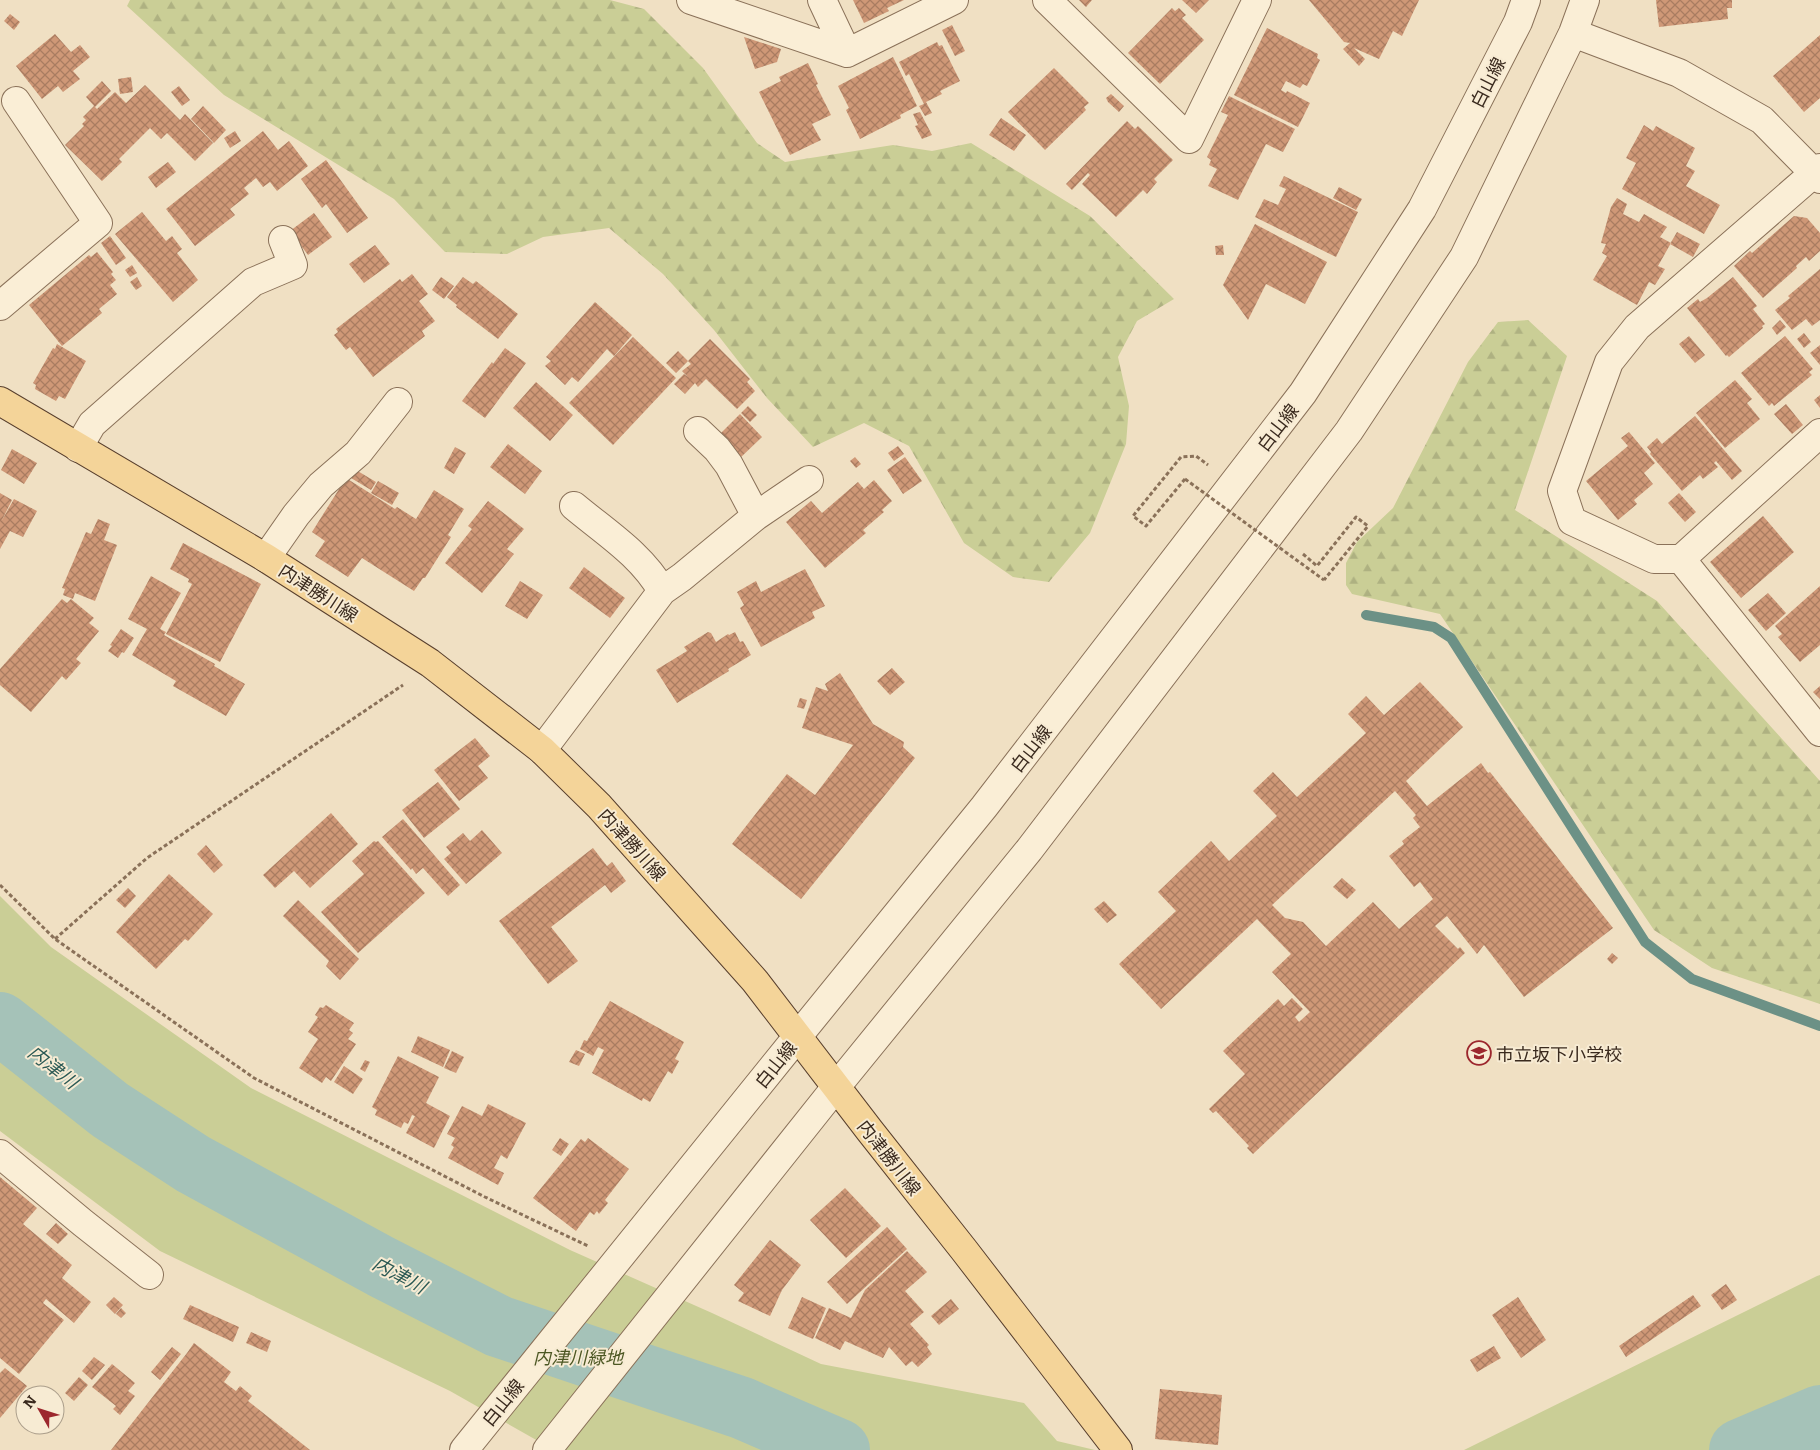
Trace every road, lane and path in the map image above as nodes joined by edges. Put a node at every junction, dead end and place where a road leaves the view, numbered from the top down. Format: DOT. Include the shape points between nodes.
graph roads {
  1 [pos="691,0"];
  2 [pos="822,0"];
  3 [pos="954,0"];
  4 [pos="1047,0"];
  5 [pos="1257,0"];
  6 [pos="1526,0"];
  7 [pos="1585,0"];
  8 [pos="1572,33"];
  9 [pos="847,53"];
  10 [pos="16,100"];
  11 [pos="1818,173"];
  12 [pos="283,240"];
  13 [pos="0,306"];
  14 [pos="0,401"];
  15 [pos="398,402"];
  16 [pos="698,431"];
  17 [pos="1818,440"];
  18 [pos="78,448"];
  19 [pos="1212,468"];
  20 [pos="809,480"];
  21 [pos="574,506"];
  22 [pos="756,516"];
  23 [pos="1303,554"];
  24 [pos="266,558"];
  25 [pos="1681,559"];
  26 [pos="662,591"];
  27 [pos="430,663"];
  28 [pos="1820,732"];
  29 [pos="542,750"];
  30 [pos="0,885"];
  31 [pos="55,940"];
  32 [pos="798,1036"];
  33 [pos="836,1087"];
  34 [pos="0,1154"];
  35 [pos="588,1247"];
  36 [pos="149,1275"];
  37 [pos="464,1450"];
  38 [pos="547,1450"];
  39 [pos="1118,1450"];
  1 -- 9 [label="street"];
  2 -- 9 [label="street"];
  3 -- 9 [label="street"];
  4 -- 5 [label="street" via="1189,139"];
  6 -- 32 [label="street, 白山線" via="1518,22 1422,209 1303,393 990,799"];
  7 -- 8 [label="street"];
  8 -- 11 [label="street" via="1679,73 1762,120"];
  8 -- 33 [label="street" via="1464,257 1349,431 1029,850"];
  10 -- 13 [label="street" via="98,223"];
  11 -- 25 [label="street" via="1637,327 1609,362 1562,491 1572,521 1654,559"];
  12 -- 18 [label="street" via="293,265 253,282 92,424"];
  14 -- 18 [label="main road, 内津勝川線"];
  15 -- 24 [label="street" via="358,453 321,485"];
  16 -- 22 [label="street" via="718,448"];
  17 -- 25 [label="street"];
  18 -- 24 [label="main road, 内津勝川線"];
  19 -- 23 [label="path, bridge" via="1196,456 1181,457 1133,516 1146,526 1185,479 1324,580 1368,526 1356,517 1318,566"];
  20 -- 22 [label="street"];
  21 -- 26 [label="street" via="641,562"];
  22 -- 26 [label="street"];
  24 -- 27 [label="main road, 内津勝川線"];
  25 -- 28 [label="street"];
  26 -- 29 [label="street"];
  27 -- 29 [label="main road, 内津勝川線"];
  27 -- 31 [label="path" via="147,858"];
  29 -- 32 [label="main road, 内津勝川線" via="599,806 755,981"];
  30 -- 31 [label="path"];
  31 -- 35 [label="path" via="254,1078"];
  32 -- 33 [label="main road, 内津勝川線"];
  32 -- 37 [label="street, 白山線"];
  33 -- 38 [label="street"];
  33 -- 39 [label="main road, 内津勝川線"];
  34 -- 36 [label="street"];
}
